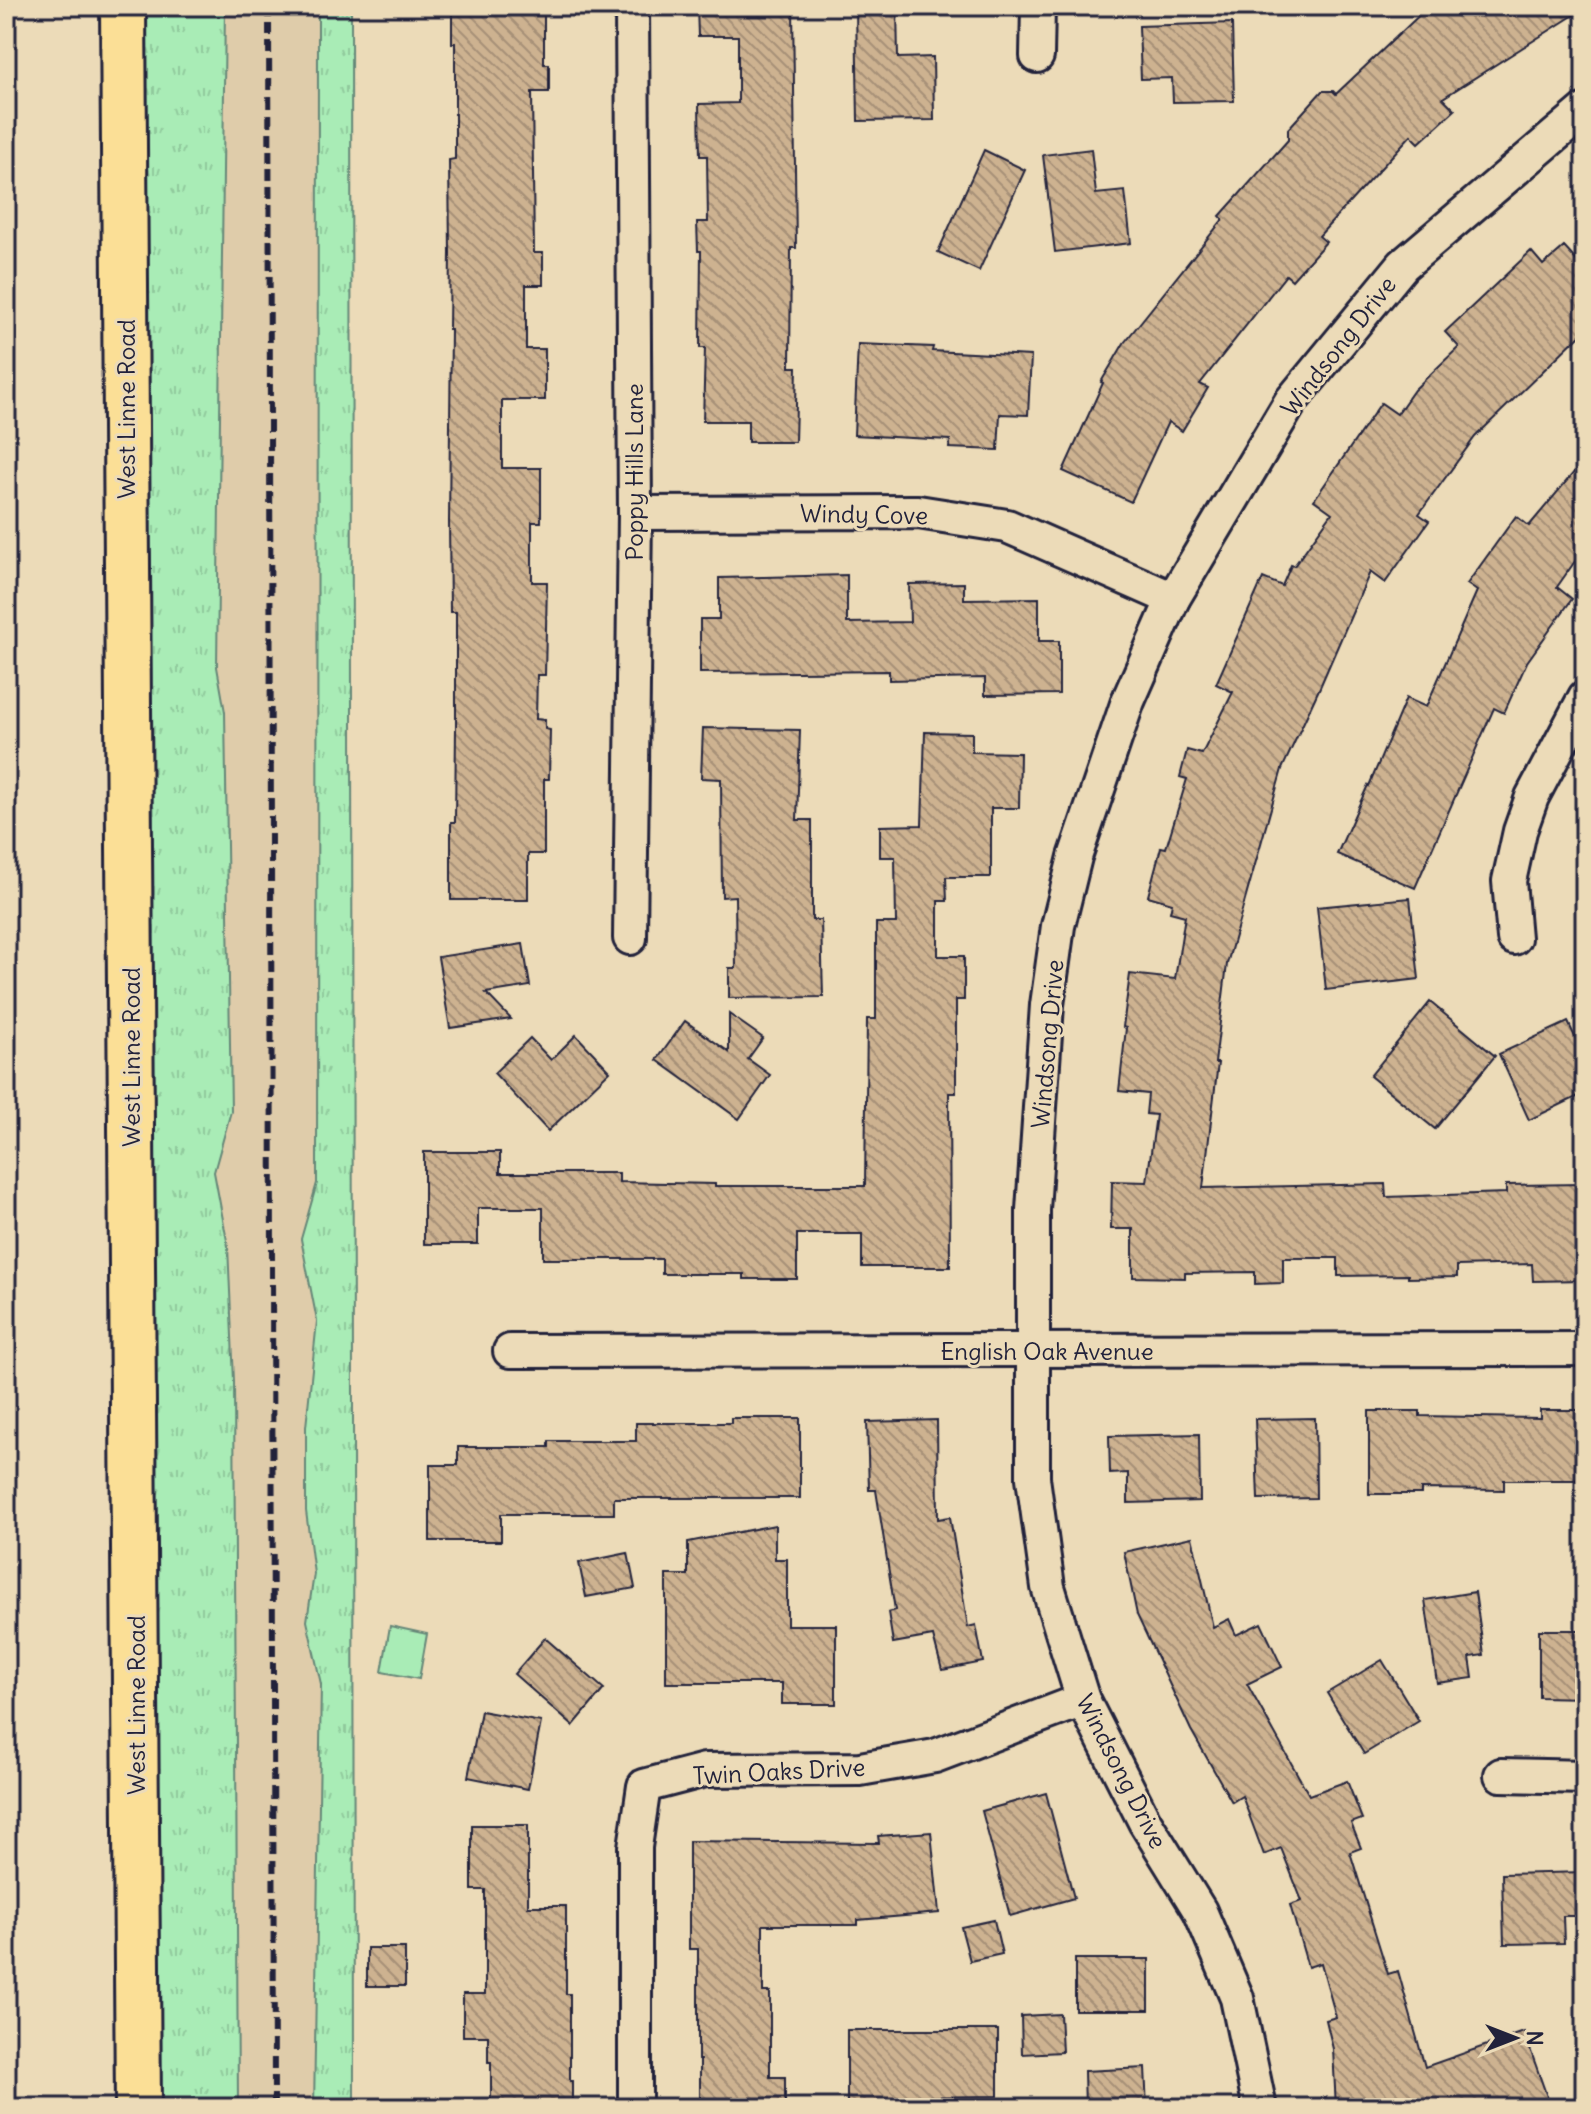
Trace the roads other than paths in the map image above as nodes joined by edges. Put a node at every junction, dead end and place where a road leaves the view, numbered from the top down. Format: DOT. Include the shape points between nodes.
graph roads {
  1 [pos="123,6"];
  2 [pos="632,6"];
  3 [pos="1038,6"];
  4 [pos="1037,56"];
  5 [pos="1585,110"];
  6 [pos="635,513"];
  7 [pos="1173,599"];
  8 [pos="1585,697"];
  9 [pos="630,938"];
  10 [pos="1514,938"];
  11 [pos="1585,1349"];
  12 [pos="510,1351"];
  13 [pos="1032,1351"];
  14 [pos="1083,1700"];
  15 [pos="1501,1775"];
  16 [pos="1585,1777"];
  17 [pos="138,2108"];
  18 [pos="635,2108"];
  19 [pos="1260,2108"];
  1 -- 17 [label="main road, West Linne Road"];
  2 -- 6 [label="street, Poppy Hills Lane"];
  3 -- 4 [label="street"];
  5 -- 7 [label="street, Windsong Drive" via="1403,265 1291,401"];
  6 -- 7 [label="street, Windy Cove" via="918,512 1007,526"];
  6 -- 9 [label="street, Poppy Hills Lane"];
  7 -- 13 [label="street, Windsong Drive" via="1128,701 1075,857 1058,926 1047,1005 1033,1210"];
  8 -- 10 [label="street" via="1532,797 1520,831 1509,881"];
  11 -- 13 [label="street, English Oak Avenue"];
  12 -- 13 [label="street, English Oak Avenue"];
  13 -- 14 [label="street, Windsong Drive" via="1033,1478 1048,1587"];
  14 -- 18 [label="street, Twin Oaks Drive" via="935,1756 860,1769 705,1770 644,1786 635,1847"];
  14 -- 19 [label="street, Windsong Drive" via="1145,1822 1200,1911 1237,1998"];
  15 -- 16 [label="street"];
}
